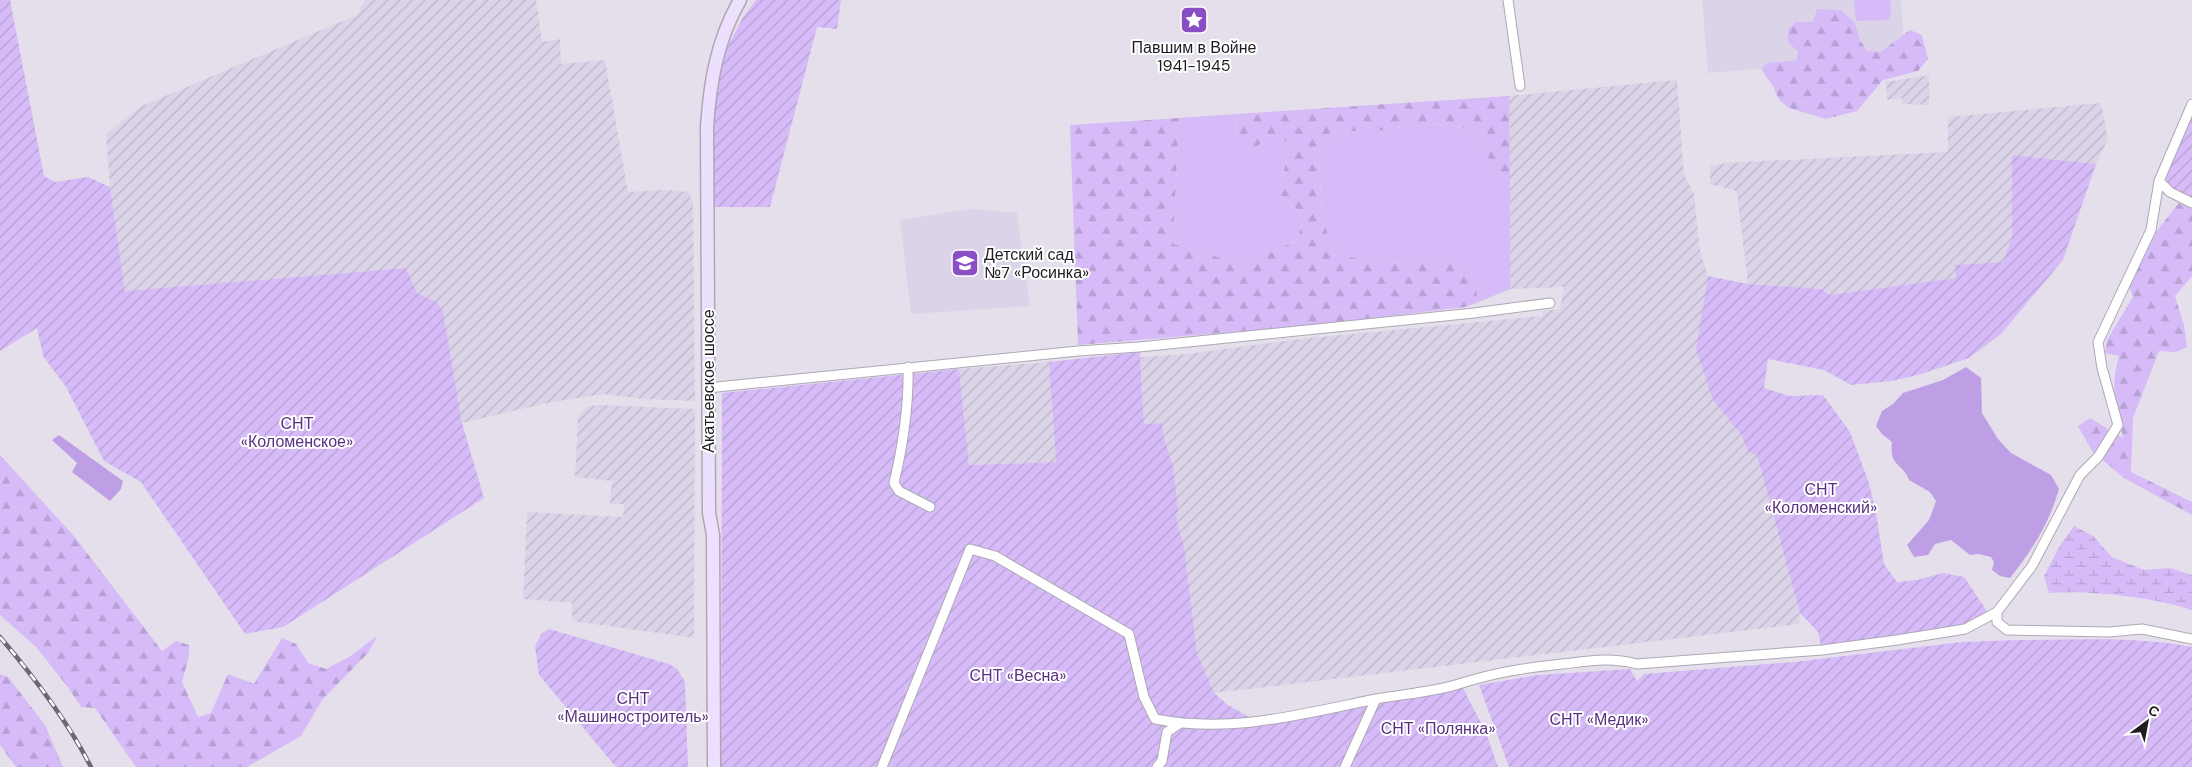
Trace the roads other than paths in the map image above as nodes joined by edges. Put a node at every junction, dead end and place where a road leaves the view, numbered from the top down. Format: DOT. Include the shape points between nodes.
graph roads {
  1 [pos="740,0"];
  2 [pos="1508,0"];
  3 [pos="1520,86"];
  4 [pos="2192,104"];
  5 [pos="2159,181"];
  6 [pos="2192,202"];
  7 [pos="1550,303"];
  8 [pos="908,367"];
  9 [pos="707,388"];
  10 [pos="930,507"];
  11 [pos="1997,612"];
  12 [pos="2192,639"];
  13 [pos="1376,699"];
  14 [pos="1179,724"];
  15 [pos="714,767"];
  16 [pos="882,767"];
  17 [pos="1157,767"];
  18 [pos="1345,767"];
  1 -- 9 [label="main road, Акатьевское шоссе" via="722,38 709,90"];
  2 -- 3 [label="street"];
  4 -- 5 [label="street"];
  5 -- 6 [label="street" via="2170,192"];
  5 -- 11 [label="street" via="2151,230 2098,342 2118,425 2098,457 2080,475 2032,566"];
  7 -- 8 [label="street" via="1133,348"];
  8 -- 9 [label="street"];
  8 -- 10 [label="street" via="904,437 894,483 899,491"];
  9 -- 15 [label="main road, Акатьевское шоссе" via="709,513 713,535"];
  11 -- 12 [label="street" via="1997,622 2007,630 2142,630"];
  11 -- 13 [label="street" via="1965,629 1898,640 1822,650 1637,664 1616,659 1538,666"];
  13 -- 14 [label="street" via="1258,722 1215,726"];
  13 -- 18 [label="street"];
  14 -- 16 [label="street" via="1155,719 1144,697 1130,634 995,556 970,549"];
  14 -- 17 [label="street" via="1167,732 1162,761"];
}
